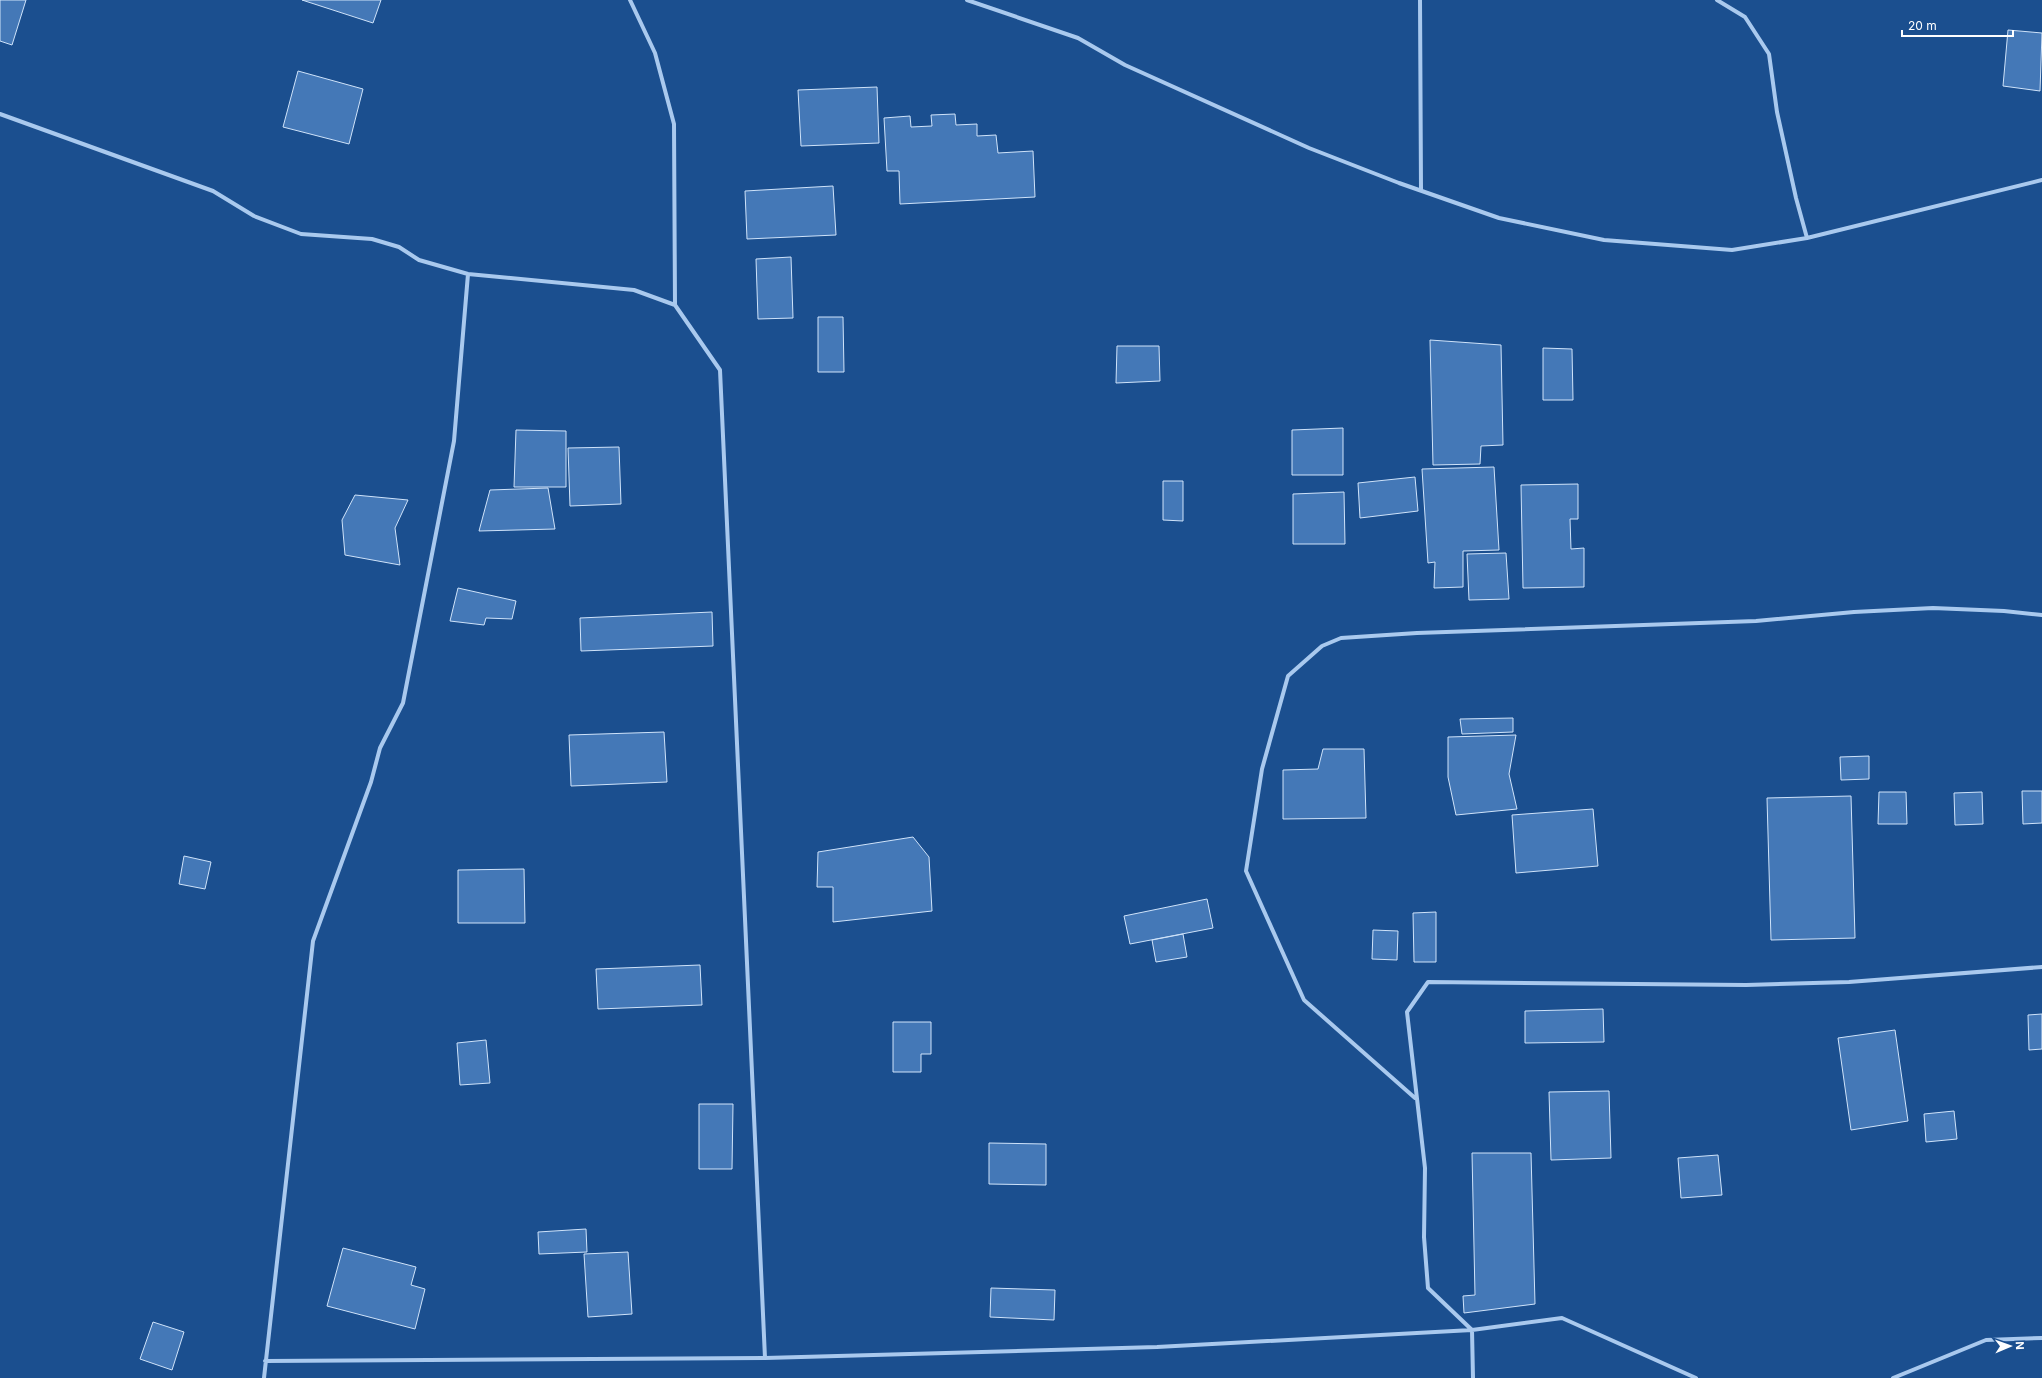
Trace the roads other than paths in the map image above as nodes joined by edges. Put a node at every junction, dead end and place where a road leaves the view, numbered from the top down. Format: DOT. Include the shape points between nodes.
graph roads {
  1 [pos="630,0"];
  2 [pos="967,0"];
  3 [pos="1420,0"];
  4 [pos="1717,0"];
  5 [pos="0,114"];
  6 [pos="2042,180"];
  7 [pos="1421,190"];
  8 [pos="1807,238"];
  9 [pos="468,274"];
  10 [pos="675,305"];
  11 [pos="2042,615"];
  12 [pos="2042,967"];
  13 [pos="1415,1098"];
  14 [pos="1472,1330"];
  15 [pos="2042,1338"];
  16 [pos="765,1358"];
  17 [pos="265,1361"];
  18 [pos="264,1378"];
  19 [pos="1473,1378"];
  20 [pos="1696,1378"];
  21 [pos="1893,1378"];
  1 -- 10 [label="street" via="655,53 674,124"];
  2 -- 7 [label="street" via="1078,38 1125,66 1309,148"];
  3 -- 7 [label="street"];
  4 -- 8 [label="street" via="1744,17 1768,54 1779,119"];
  5 -- 9 [label="street" via="213,191 254,216 301,234 372,239 399,247 419,260"];
  6 -- 8 [label="street"];
  7 -- 8 [label="street" via="1499,218 1604,240 1732,250"];
  9 -- 10 [label="street" via="634,290"];
  9 -- 17 [label="street" via="454,441 403,702 380,748 371,782 313,941"];
  10 -- 16 [label="street" via="720,370"];
  11 -- 13 [label="street" via="1933,608 1854,612 1756,622 1348,637 1322,646 1288,676 1262,769 1246,871 1304,1000"];
  12 -- 13 [label="street" via="1850,982 1746,985 1428,982 1407,1012"];
  13 -- 14 [label="street" via="1424,1168 1424,1237 1428,1288"];
  14 -- 16 [label="street" via="1157,1347"];
  14 -- 19 [label="street"];
  14 -- 20 [label="street" via="1562,1318"];
  15 -- 21 [label="street" via="1986,1340"];
  16 -- 17 [label="street"];
  17 -- 18 [label="street"];
}
